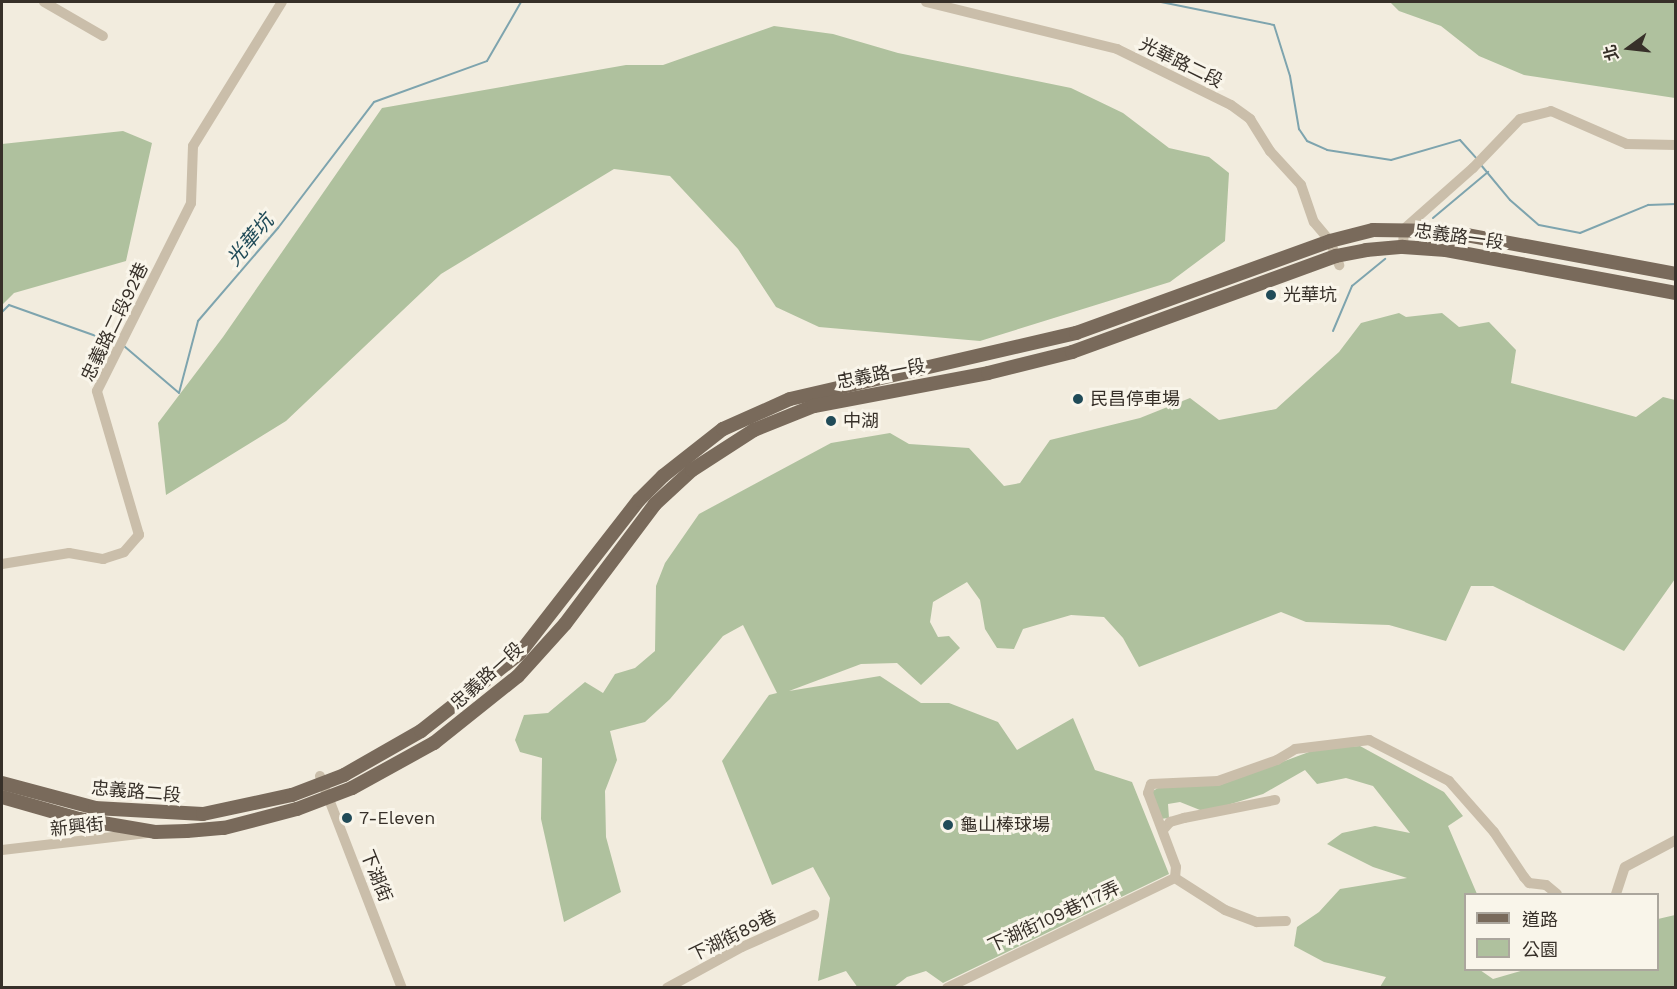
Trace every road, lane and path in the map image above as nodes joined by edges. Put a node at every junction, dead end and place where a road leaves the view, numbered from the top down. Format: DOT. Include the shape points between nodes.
graph roads {
  1 [pos="44,2"];
  2 [pos="282,2"];
  3 [pos="926,2"];
  4 [pos="103,36"];
  5 [pos="1676,145"];
  6 [pos="1404,229"];
  7 [pos="1330,241"];
  8 [pos="1403,247"];
  9 [pos="1337,261"];
  10 [pos="1676,274"];
  11 [pos="1676,293"];
  12 [pos="984,353"];
  13 [pos="989,376"];
  14 [pos="2,564"];
  15 [pos="582,589"];
  16 [pos="321,780"];
  17 [pos="2,783"];
  18 [pos="2,797"];
  19 [pos="327,799"];
  20 [pos="1275,800"];
  21 [pos="224,828"];
  22 [pos="1163,830"];
  23 [pos="155,832"];
  24 [pos="1676,840"];
  25 [pos="2,850"];
  26 [pos="1175,878"];
  27 [pos="1556,893"];
  28 [pos="1616,893"];
  29 [pos="814,915"];
  30 [pos="1286,921"];
  31 [pos="402,987"];
  32 [pos="667,987"];
  33 [pos="946,987"];
  1 -- 4 [label="street"];
  2 -- 14 [label="street, 忠義路二段92巷" via="193,146 192,203 97,391 139,535 124,552 103,559 69,553"];
  3 -- 7 [label="street, 光華路二段" via="1117,49 1231,105 1250,119 1270,151 1301,185 1314,222"];
  5 -- 6 [label="street" via="1627,144 1551,111 1520,119 1473,168"];
  6 -- 7 [label="main road, 忠義路一段" via="1373,230"];
  6 -- 8 [label="street"];
  6 -- 10 [label="main road, 忠義路一段" via="1444,231"];
  7 -- 9 [label="street, 光華路二段"];
  7 -- 12 [label="main road, 忠義路一段" via="1099,325"];
  8 -- 9 [label="main road, 忠義路一段"];
  8 -- 11 [label="main road, 忠義路一段" via="1446,250"];
  9 -- 13 [label="main road, 忠義路一段" via="1109,340"];
  12 -- 13 [label="main road"];
  12 -- 15 [label="main road, 忠義路一段" via="809,393 723,429 650,488"];
  13 -- 15 [label="main road, 忠義路一段" via="814,406 728,444 655,504"];
  15 -- 16 [label="main road, 忠義路一段" via="484,684 396,747"];
  15 -- 19 [label="main road, 忠義路一段" via="518,676 463,722 387,771"];
  16 -- 17 [label="main road, 忠義路二段" via="292,795 219,813 163,815 95,808"];
  16 -- 19 [label="street, 下湖街"];
  18 -- 23 [label="main road, 忠義路二段" via="79,819"];
  19 -- 21 [label="main road, 忠義路一段"];
  19 -- 31 [label="street, 下湖街"];
  20 -- 22 [label="street" via="1184,818 1170,822"];
  21 -- 23 [label="main road, 忠義路二段"];
  22 -- 26 [label="street" via="1176,867"];
  22 -- 27 [label="street" via="1148,793 1151,784 1218,781 1277,760 1295,749 1369,740 1449,781 1494,832 1529,883 1546,885"];
  23 -- 25 [label="street, 新興街"];
  24 -- 28 [label="street" via="1625,867"];
  26 -- 30 [label="street" via="1225,910 1257,922"];
  26 -- 33 [label="street, 下湖街109巷117弄"];
  29 -- 32 [label="street, 下湖街89巷"];
}
